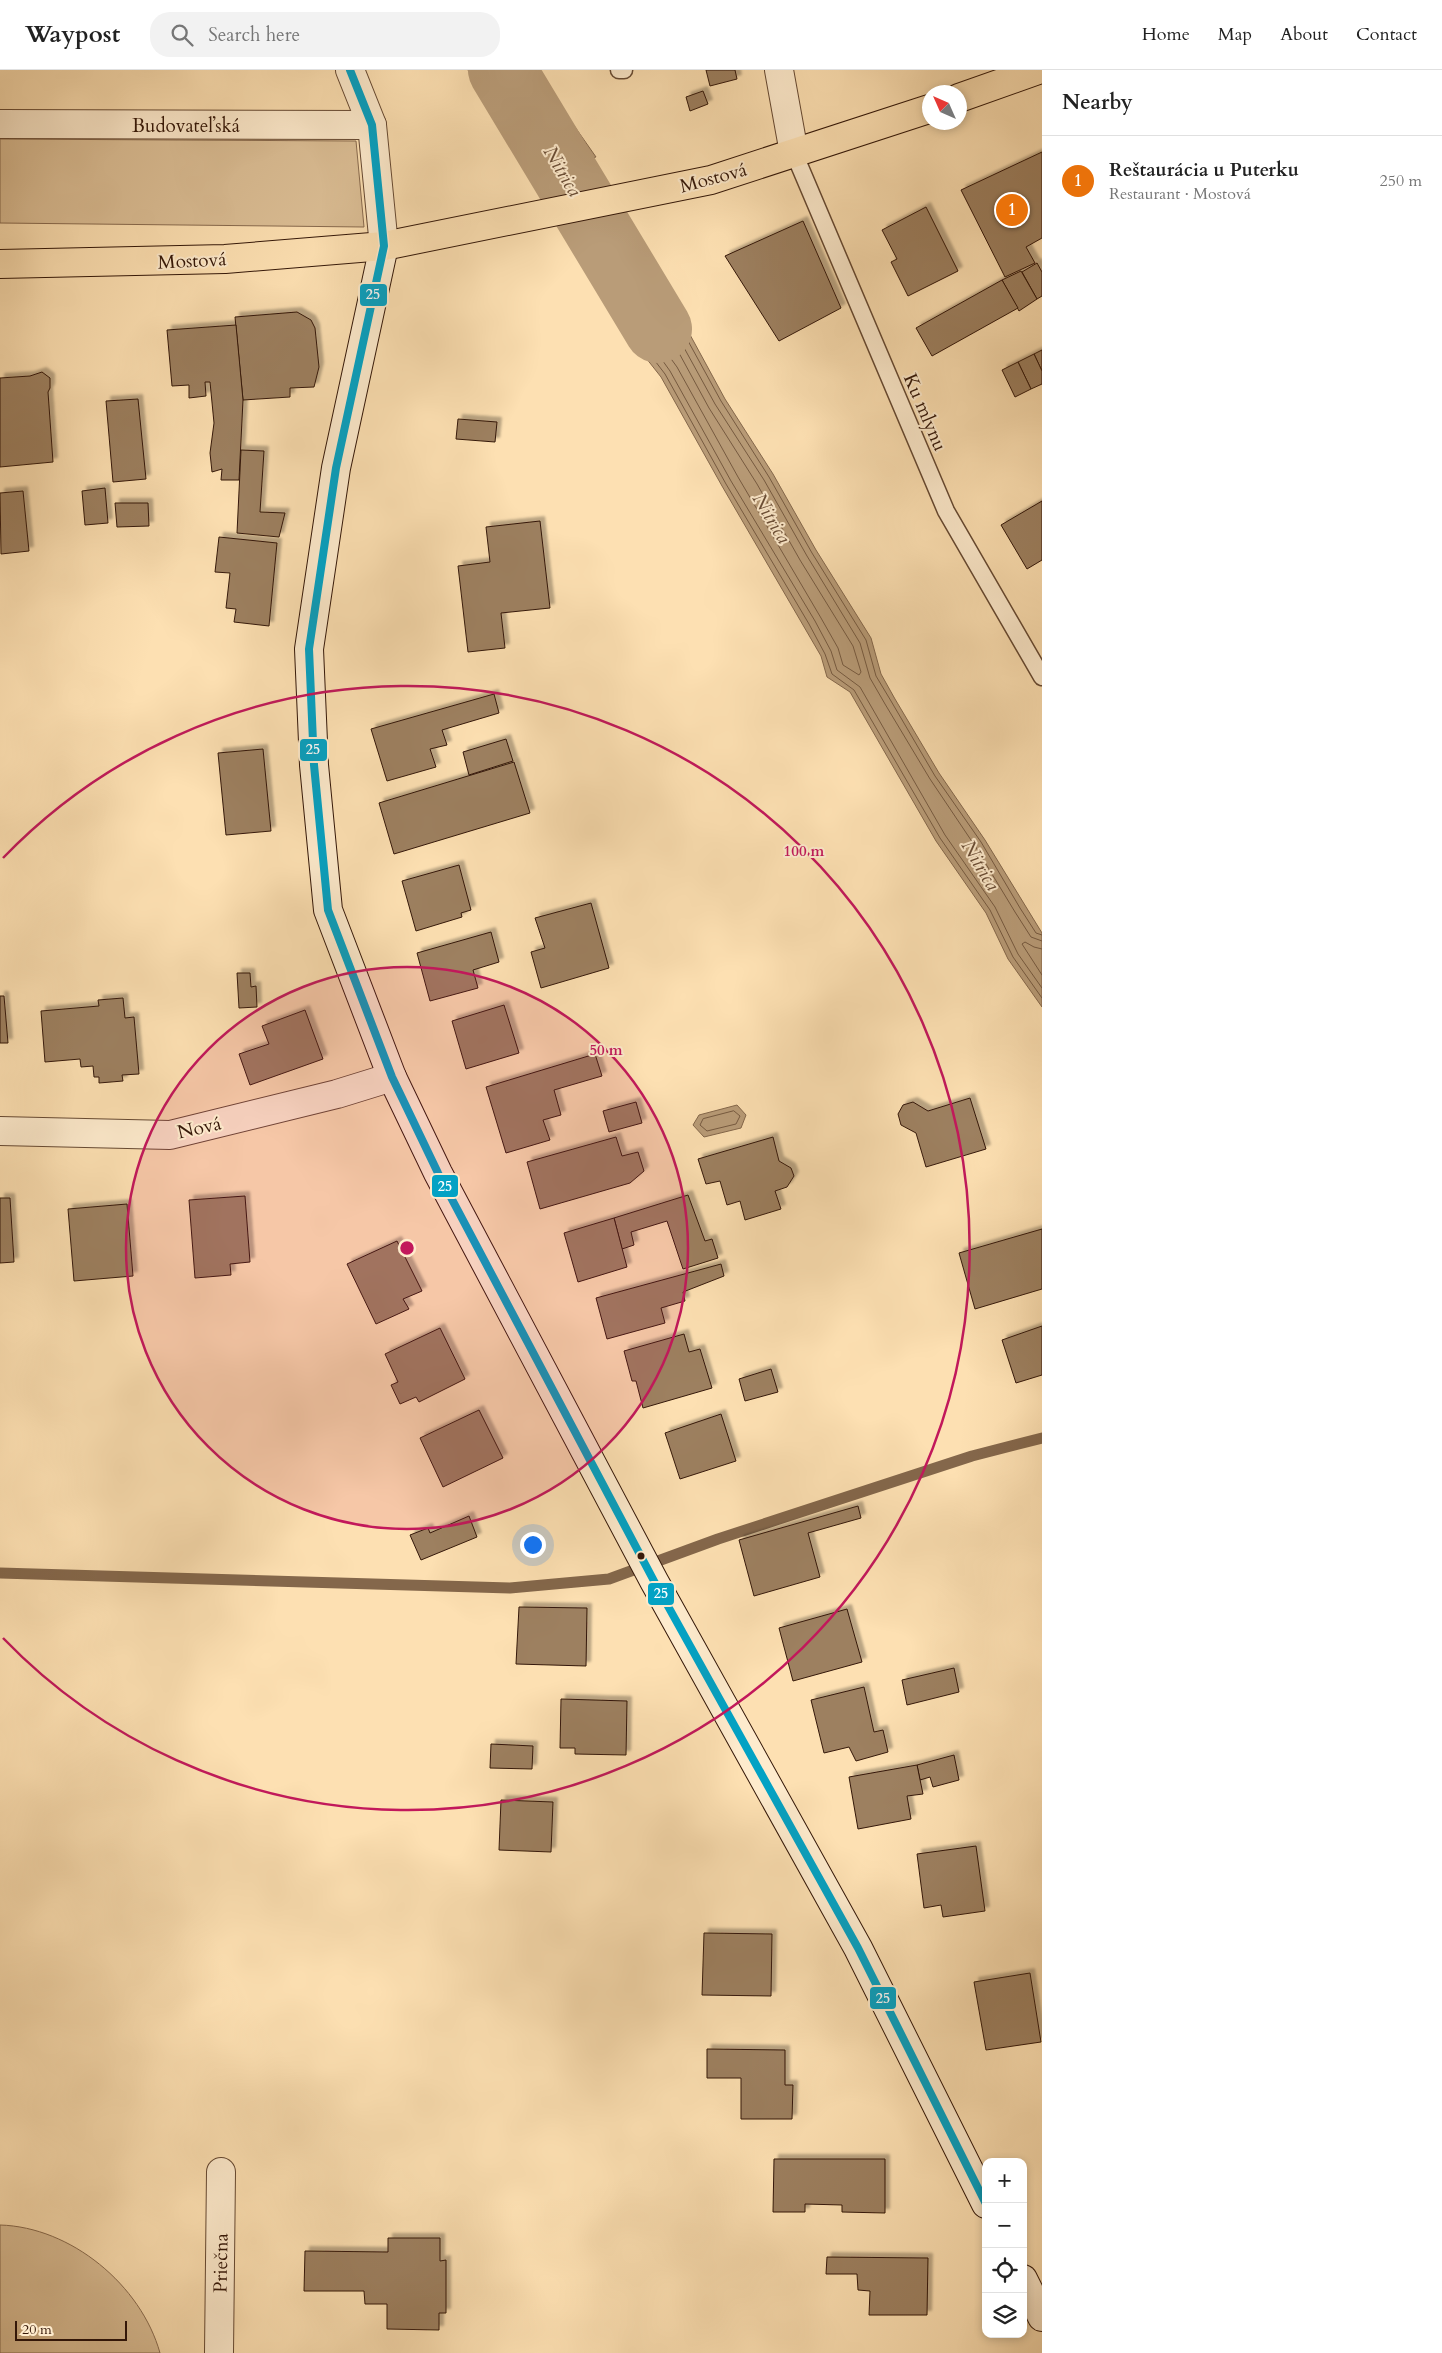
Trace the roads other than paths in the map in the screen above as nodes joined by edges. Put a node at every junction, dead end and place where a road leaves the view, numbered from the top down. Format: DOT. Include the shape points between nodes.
graph roads {
  1 [pos="350,70"];
  2 [pos="620,70"];
  3 [pos="624,70"];
  4 [pos="779,70"];
  5 [pos="1038,70"];
  6 [pos="967,95"];
  7 [pos="922,112"];
  8 [pos="0,124"];
  9 [pos="372,126"];
  10 [pos="794,153"];
  11 [pos="384,246"];
  12 [pos="0,264"];
  13 [pos="1042,677"];
  14 [pos="392,1077"];
  15 [pos="0,1132"];
  16 [pos="221,2172"];
  17 [pos="986,2203"];
  18 [pos="1027,2288"];
  19 [pos="1042,2317"];
  20 [pos="218,2353"];
  1 -- 9 [label="main road"];
  2 -- 3 [label="lane"];
  4 -- 10 [label="main road"];
  5 -- 6 [label="main road"];
  7 -- 10 [label="main road, Mostová"];
  8 -- 9 [label="main road, Budovateľská"];
  9 -- 11 [label="main road"];
  10 -- 11 [label="main road, Mostová" via="711,180"];
  10 -- 13 [label="lane, Ku mlynu" via="946,511"];
  11 -- 12 [label="main road, Mostová" via="225,259"];
  11 -- 14 [label="main road" via="336,468 309,649 314,765 328,910"];
  14 -- 15 [label="main road, Nová" via="337,1094 170,1135"];
  14 -- 17 [label="main road" via="438,1173 640,1555 858,1948"];
  16 -- 20 [label="main road, Priečna"];
  18 -- 19 [label="main road"];
}
